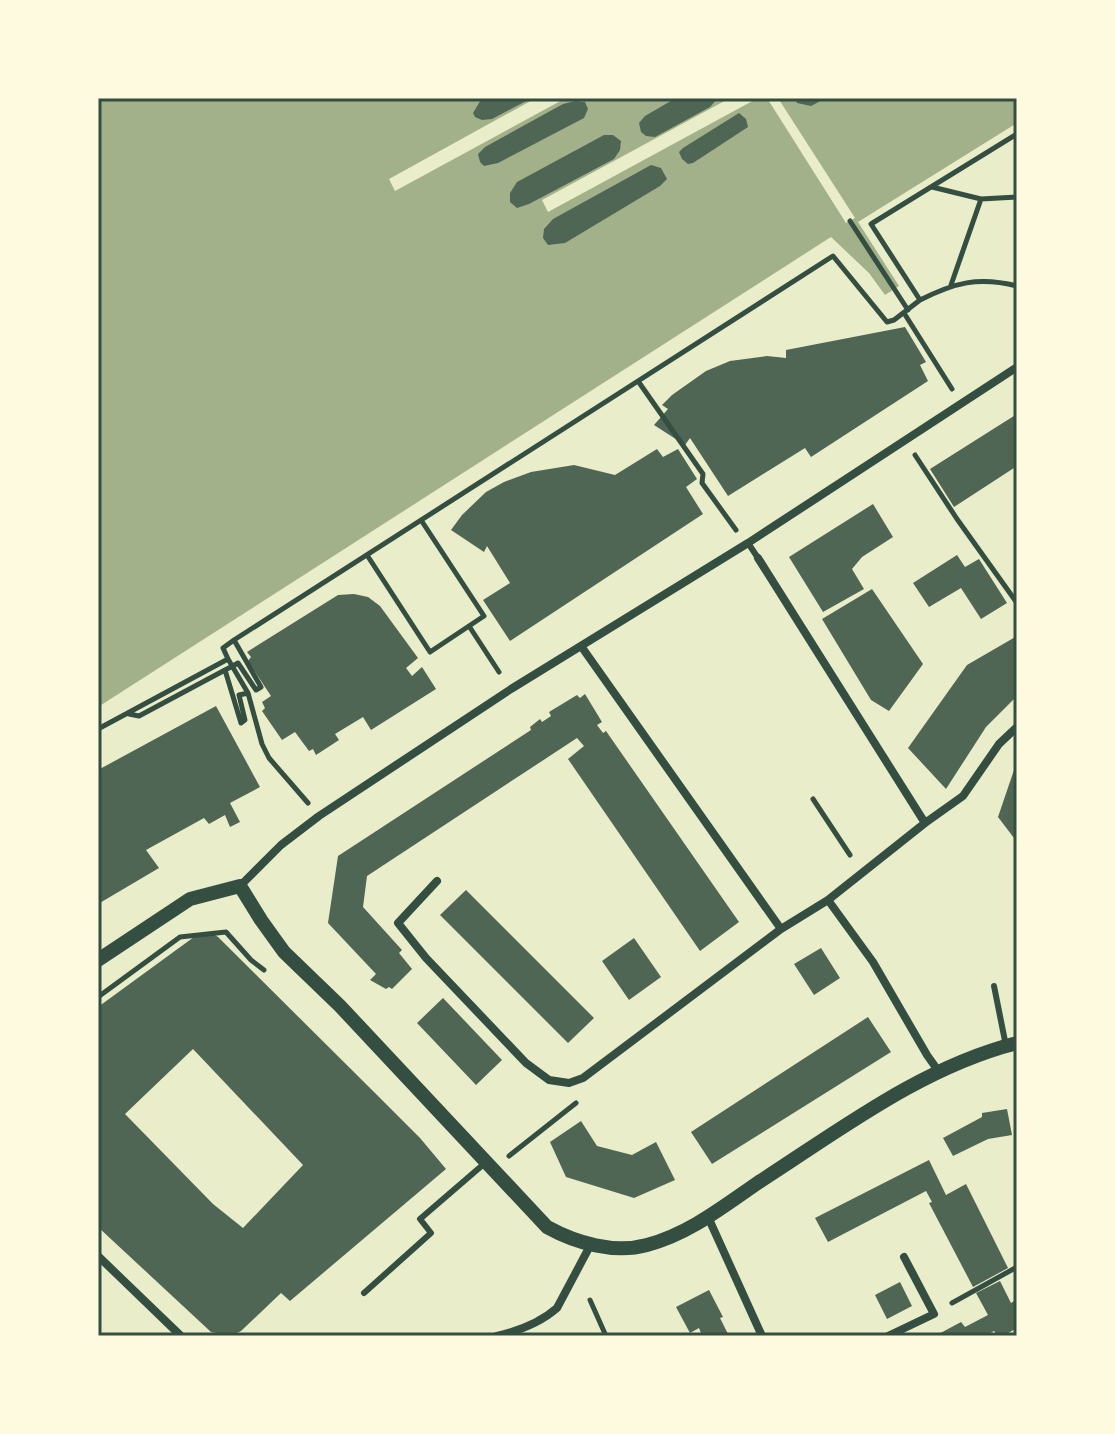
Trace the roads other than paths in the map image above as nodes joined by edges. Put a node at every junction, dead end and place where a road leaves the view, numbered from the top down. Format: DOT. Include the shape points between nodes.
graph roads {
  1 [pos="1017,367"];
  2 [pos="748,543"];
  3 [pos="758,558"];
  4 [pos="581,646"];
  5 [pos="1017,727"];
  6 [pos="925,823"];
  7 [pos="437,881"];
  8 [pos="240,886"];
  9 [pos="828,900"];
  10 [pos="781,929"];
  11 [pos="98,960"];
  12 [pos="994,986"];
  13 [pos="1012,1045"];
  14 [pos="939,1072"];
  15 [pos="485,1163"];
  16 [pos="708,1217"];
  17 [pos="591,1244"];
  18 [pos="98,1256"];
  19 [pos="904,1257"];
  20 [pos="364,1293"];
  21 [pos="181,1336"];
  22 [pos="497,1336"];
  23 [pos="762,1336"];
  24 [pos="888,1336"];
  1 -- 2 [label="street"];
  2 -- 3 [label="lane"];
  2 -- 4 [label="street"];
  3 -- 6 [label="street"];
  4 -- 8 [label="street" via="319,816"];
  4 -- 10 [label="street"];
  5 -- 6 [label="street" via="963,796"];
  6 -- 9 [label="street"];
  7 -- 10 [label="street" via="398,923 526,1063 549,1080 569,1083 583,1078"];
  8 -- 11 [label="street" via="185,902"];
  8 -- 15 [label="street" via="284,952"];
  9 -- 10 [label="street"];
  9 -- 14 [label="street" via="873,962"];
  12 -- 13 [label="lane"];
  13 -- 14 [label="street"];
  14 -- 16 [label="street" via="893,1096"];
  15 -- 17 [label="street" via="547,1227"];
  15 -- 20 [label="lane" via="420,1219 431,1233"];
  16 -- 17 [label="street" via="645,1246"];
  16 -- 23 [label="street"];
  17 -- 22 [label="street" via="557,1308"];
  18 -- 21 [label="street"];
  19 -- 24 [label="street" via="934,1314"];
}
